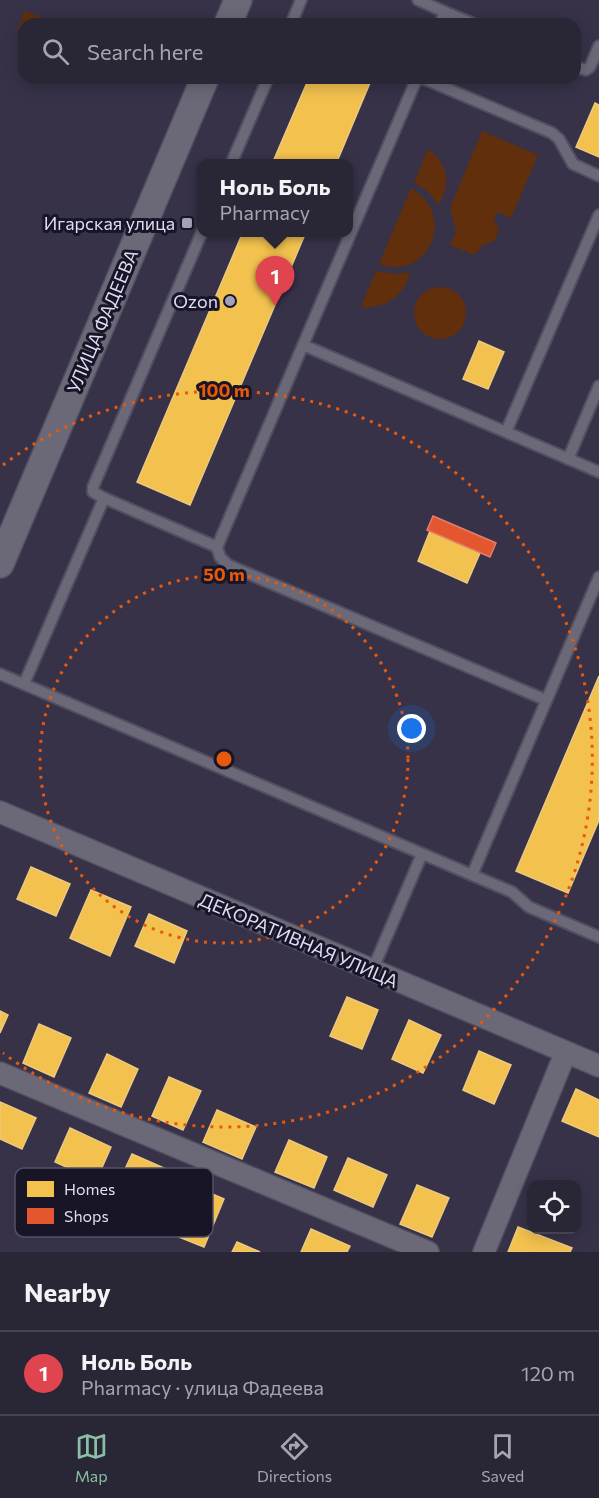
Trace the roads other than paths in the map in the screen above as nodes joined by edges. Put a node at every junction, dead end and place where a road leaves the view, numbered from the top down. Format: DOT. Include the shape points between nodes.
graph roads {
  1 [pos="238,0"];
  2 [pos="301,0"];
  3 [pos="418,0"];
  4 [pos="445,12"];
  5 [pos="230,18"];
  6 [pos="294,18"];
  7 [pos="442,18"];
  8 [pos="460,18"];
  9 [pos="599,46"];
  10 [pos="581,69"];
  11 [pos="202,84"];
  12 [pos="265,84"];
  13 [pos="414,84"];
  14 [pos="436,84"];
  15 [pos="233,159"];
  16 [pos="599,176"];
  17 [pos="599,215"];
  18 [pos="353,228"];
  19 [pos="200,237"];
  20 [pos="349,237"];
  21 [pos="303,345"];
  22 [pos="599,386"];
  23 [pos="506,432"];
  24 [pos="568,459"];
  25 [pos="599,472"];
  26 [pos="104,498"];
  27 [pos="217,547"];
  28 [pos="0,564"];
  29 [pos="599,577"];
  30 [pos="0,674"];
  31 [pos="24,684"];
  32 [pos="546,700"];
  33 [pos="0,812"];
  34 [pos="422,854"];
  35 [pos="472,875"];
  36 [pos="599,937"];
  37 [pos="372,971"];
  38 [pos="565,1054"];
  39 [pos="599,1066"];
  40 [pos="0,1073"];
  41 [pos="428,1252"];
  42 [pos="484,1252"];
  1 -- 5 [label="street"];
  2 -- 6 [label="lane"];
  3 -- 4 [label="lane"];
  4 -- 7 [label="lane"];
  4 -- 8 [label="lane"];
  9 -- 10 [label="lane" via="590,68"];
  11 -- 28 [label="street, УЛИЦА ФАДЕЕВА"];
  12 -- 15 [label="lane"];
  13 -- 18 [label="lane"];
  14 -- 16 [label="lane" via="552,133 573,164"];
  17 -- 23 [label="lane"];
  19 -- 26 [label="lane" via="93,487 93,492"];
  20 -- 21 [label="lane"];
  21 -- 23 [label="lane"];
  21 -- 27 [label="lane"];
  22 -- 24 [label="lane"];
  23 -- 24 [label="lane"];
  24 -- 25 [label="lane"];
  26 -- 27 [label="lane"];
  26 -- 31 [label="lane"];
  27 -- 32 [label="lane" via="228,565"];
  29 -- 32 [label="lane"];
  30 -- 31 [label="lane"];
  31 -- 34 [label="lane"];
  32 -- 35 [label="lane"];
  33 -- 37 [label="street, ДЕКОРАТИВНАЯ УЛИЦА"];
  34 -- 35 [label="lane"];
  34 -- 37 [label="lane"];
  35 -- 36 [label="lane" via="512,892 529,907"];
  37 -- 38 [label="street, ДЕКОРАТИВНАЯ УЛИЦА"];
  38 -- 39 [label="street, ДЕКОРАТИВНАЯ УЛИЦА"];
  38 -- 42 [label="street"];
  40 -- 41 [label="street"];
}
